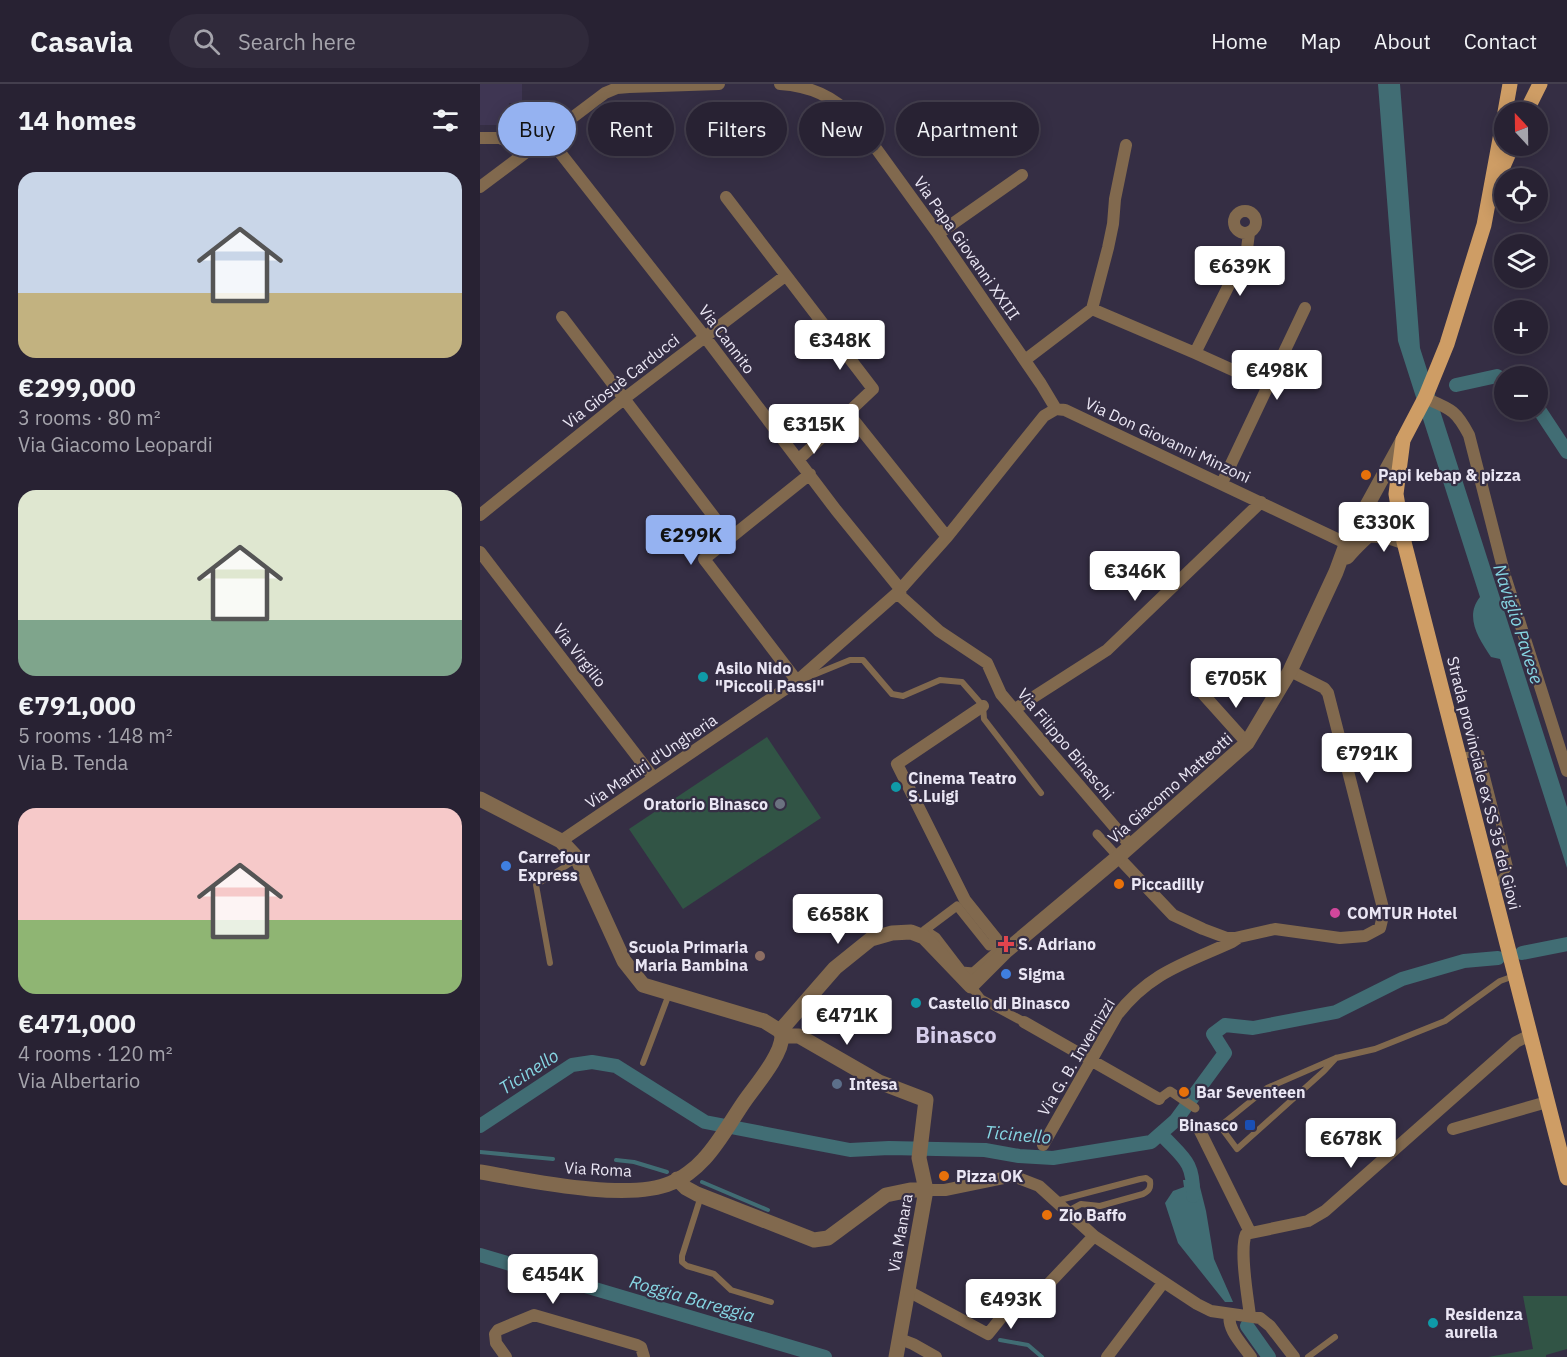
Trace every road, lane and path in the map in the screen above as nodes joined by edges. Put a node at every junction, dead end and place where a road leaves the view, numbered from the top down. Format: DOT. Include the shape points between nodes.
graph roads {
  1 [pos="719,84"];
  2 [pos="780,84"];
  3 [pos="1510,84"];
  4 [pos="1540,84"];
  5 [pos="1507,102"];
  6 [pos="1531,102"];
  7 [pos="576,115"];
  8 [pos="480,138"];
  9 [pos="498,138"];
  10 [pos="1126,145"];
  11 [pos="521,156"];
  12 [pos="564,156"];
  13 [pos="1498,156"];
  14 [pos="1508,156"];
  15 [pos="1022,175"];
  16 [pos="480,187"];
  17 [pos="1491,196"];
  18 [pos="726,197"];
  19 [pos="1249,233"];
  20 [pos="938,234"];
  21 [pos="785,276"];
  22 [pos="1305,308"];
  23 [pos="1092,309"];
  24 [pos="562,317"];
  25 [pos="705,337"];
  26 [pos="1195,353"];
  27 [pos="1025,360"];
  28 [pos="1268,386"];
  29 [pos="625,398"];
  30 [pos="1425,398"];
  31 [pos="1056,409"];
  32 [pos="848,413"];
  33 [pos="1403,440"];
  34 [pos="798,460"];
  35 [pos="810,474"];
  36 [pos="1222,483"];
  37 [pos="1261,502"];
  38 [pos="1398,509"];
  39 [pos="480,515"];
  40 [pos="1362,515"];
  41 [pos="1371,535"];
  42 [pos="947,537"];
  43 [pos="730,538"];
  44 [pos="1404,542"];
  45 [pos="1351,545"];
  46 [pos="480,552"];
  47 [pos="899,592"];
  48 [pos="1290,670"];
  49 [pos="797,681"];
  50 [pos="1203,694"];
  51 [pos="983,706"];
  52 [pos="1015,708"];
  53 [pos="1247,743"];
  54 [pos="1459,756"];
  55 [pos="1567,771"];
  56 [pos="653,777"];
  57 [pos="1041,793"];
  58 [pos="481,801"];
  59 [pos="1097,834"];
  60 [pos="561,841"];
  61 [pos="1131,846"];
  62 [pos="1118,857"];
  63 [pos="578,858"];
  64 [pos="1492,887"];
  65 [pos="1203,929"];
  66 [pos="925,930"];
  67 [pos="1239,937"];
  68 [pos="1006,951"];
  69 [pos="1203,954"];
  70 [pos="550,963"];
  71 [pos="1515,976"];
  72 [pos="971,986"];
  73 [pos="669,994"];
  74 [pos="1024,1022"];
  75 [pos="781,1033"];
  76 [pos="1530,1035"];
  77 [pos="1336,1058"];
  78 [pos="1091,1059"];
  79 [pos="643,1063"];
  80 [pos="1159,1099"];
  81 [pos="1547,1102"];
  82 [pos="1195,1108"];
  83 [pos="1453,1130"];
  84 [pos="1200,1131"];
  85 [pos="1043,1145"];
  86 [pos="480,1172"];
  87 [pos="1567,1178"];
  88 [pos="677,1179"];
  89 [pos="926,1190"];
  90 [pos="701,1195"];
  91 [pos="1056,1201"];
  92 [pos="1067,1212"];
  93 [pos="1250,1232"];
  94 [pos="1094,1236"];
  95 [pos="1163,1282"];
  96 [pos="908,1291"];
  97 [pos="771,1302"];
  98 [pos="1230,1314"];
  99 [pos="1250,1316"];
  100 [pos="1335,1337"];
  101 [pos="900,1339"];
  102 [pos="506,1357"];
  103 [pos="644,1357"];
  104 [pos="896,1357"];
  105 [pos="936,1357"];
  106 [pos="1107,1357"];
  107 [pos="1251,1357"];
  108 [pos="1294,1357"];
  109 [pos="1308,1357"];
  1 -- 7 [label="street" via="617,88"];
  2 -- 20 [label="street, Via Papa Giovanni XXIII" via="813,89 844,107"];
  3 -- 5 [label="main road"];
  4 -- 6 [label="main road"];
  8 -- 9 [label="street"];
  10 -- 23 [label="street" via="1110,240"];
  11 -- 16 [label="street"];
  12 -- 25 [label="street, Via Cannito"];
  13 -- 17 [label="main road"];
  14 -- 17 [label="main road"];
  15 -- 20 [label="street"];
  17 -- 30 [label="main road" via="1447,344"];
  18 -- 21 [label="street"];
  19 -- 26 [label="street" via="1247,249"];
  20 -- 27 [label="street, Via Papa Giovanni XXIII"];
  21 -- 25 [label="street, Via Giosuè Carducci"];
  21 -- 32 [label="street" via="873,389"];
  22 -- 28 [label="street"];
  23 -- 26 [label="street"];
  23 -- 27 [label="street"];
  24 -- 29 [label="street"];
  25 -- 29 [label="street, Via Giosuè Carducci"];
  25 -- 34 [label="street, Via Cannito"];
  26 -- 28 [label="street"];
  27 -- 31 [label="street, Via Papa Giovanni XXIII"];
  28 -- 36 [label="street"];
  29 -- 39 [label="street, Via Giosuè Carducci"];
  29 -- 43 [label="street"];
  30 -- 33 [label="main road, Strada provinciale ex SS 35 dei Giovi"];
  30 -- 55 [label="street" via="1459,416 1469,435 1505,576"];
  31 -- 36 [label="street, Via Don Giovanni Minzoni"];
  31 -- 42 [label="street" via="1044,416"];
  32 -- 34 [label="street"];
  32 -- 42 [label="street"];
  33 -- 38 [label="main road, Strada provinciale ex SS 35 dei Giovi" via="1396,494"];
  33 -- 40 [label="street, Via Giacomo Matteotti"];
  34 -- 35 [label="street, Via Cannito"];
  35 -- 43 [label="street"];
  35 -- 47 [label="street, Via Cannito"];
  36 -- 37 [label="street, Via Don Giovanni Minzoni"];
  37 -- 45 [label="street, Via Don Giovanni Minzoni"];
  37 -- 52 [label="street" via="1107,650"];
  38 -- 40 [label="street" via="1377,506"];
  38 -- 41 [label="street, Via Giacomo Matteotti"];
  38 -- 44 [label="main road, Strada provinciale ex SS 35 dei Giovi"];
  40 -- 45 [label="street, Via Giacomo Matteotti"];
  41 -- 44 [label="street"];
  41 -- 45 [label="street, Via Giacomo Matteotti"];
  42 -- 47 [label="street"];
  43 -- 49 [label="street" via="704,559"];
  44 -- 54 [label="main road, Strada provinciale ex SS 35 dei Giovi"];
  45 -- 48 [label="street, Via Giacomo Matteotti"];
  46 -- 56 [label="street, Via Virgilio"];
  47 -- 49 [label="street, Via Martiri d'Ungheria"];
  47 -- 52 [label="street, Via Filippo Binaschi" via="939,631 987,663 1001,694"];
  48 -- 53 [label="street, Via Giacomo Matteotti"];
  48 -- 67 [label="street" via="1324,688 1330,698 1384,912 1380,928 1352,938 1275,928"];
  49 -- 51 [label="lane" via="850,660 863,660 892,694 903,696 940,680 962,682"];
  49 -- 56 [label="street, Via Martiri d'Ungheria"];
  50 -- 53 [label="street"];
  51 -- 57 [label="lane" via="984,719"];
  51 -- 68 [label="street" via="897,764 965,900"];
  52 -- 61 [label="street, Via Filippo Binaschi"];
  53 -- 61 [label="street, Via Giacomo Matteotti"];
  54 -- 64 [label="main road, Strada provinciale ex SS 35 dei Giovi"];
  54 -- 64 [label="lane" via="1481,753 1510,867"];
  56 -- 60 [label="street, Via Martiri d'Ungheria"];
  58 -- 60 [label="street"];
  59 -- 62 [label="street"];
  60 -- 63 [label="street"];
  61 -- 62 [label="street, Via Giacomo Matteotti"];
  62 -- 65 [label="street" via="1173,915"];
  62 -- 68 [label="street, Via Giacomo Matteotti"];
  63 -- 70 [label="lane" via="536,885"];
  63 -- 73 [label="street" via="633,975 643,985"];
  64 -- 71 [label="main road, Strada provinciale ex SS 35 dei Giovi"];
  65 -- 67 [label="street" via="1219,936"];
  65 -- 69 [label="street" via="1208,941"];
  66 -- 66 [label="street" via="968,973 999,951 993,942 989,946 957,906"];
  67 -- 69 [label="street, Via G. B. Invernizzi"];
  68 -- 72 [label="street, Via Giacomo Matteotti"];
  69 -- 78 [label="street, Via G. B. Invernizzi" via="1162,973 1139,991 1117,1015"];
  71 -- 76 [label="main road, Strada provinciale ex SS 35 dei Giovi"];
  71 -- 77 [label="lane" via="1500,981 1445,1022 1375,1049"];
  72 -- 74 [label="street" via="981,999"];
  72 -- 75 [label="street, Via Roma" via="924,937 911,932 892,933 871,939 835,968"];
  73 -- 75 [label="street" via="764,1021"];
  73 -- 79 [label="lane"];
  74 -- 78 [label="street"];
  75 -- 88 [label="street, Via Roma" via="780,1047 719,1138 704,1159"];
  75 -- 89 [label="street, Via Manara" via="799,1036 879,1082 926,1100 919,1158"];
  76 -- 81 [label="main road, Strada provinciale ex SS 35 dei Giovi"];
  76 -- 93 [label="street" via="1516,1042 1325,1212 1308,1221"];
  77 -- 77 [label="lane" via="1267,1088 1220,1126 1237,1149"];
  78 -- 80 [label="street"];
  78 -- 85 [label="street, Via G. B. Invernizzi"];
  80 -- 82 [label="street" via="1170,1091"];
  81 -- 83 [label="street"];
  81 -- 87 [label="main road, Strada provinciale ex SS 35 dei Giovi"];
  84 -- 93 [label="street"];
  86 -- 88 [label="street, Via Roma" via="616,1191 651,1188"];
  88 -- 90 [label="street"];
  89 -- 90 [label="street" via="886,1195 828,1238 814,1240"];
  89 -- 91 [label="street" via="945,1190 1013,1176 1039,1186"];
  89 -- 96 [label="street, Via Manara"];
  90 -- 97 [label="lane" via="682,1262 714,1274 731,1290"];
  91 -- 92 [label="street"];
  91 -- 92 [label="lane" via="1140,1179 1150,1181 1151,1186 1143,1194 1100,1206 1081,1204"];
  92 -- 94 [label="street"];
  93 -- 99 [label="street" via="1244,1240"];
  94 -- 95 [label="street"];
  94 -- 96 [label="street" via="1040,1293 1016,1302 988,1334"];
  95 -- 98 [label="street" via="1211,1311"];
  95 -- 106 [label="street"];
  96 -- 101 [label="street, Via Manara"];
  98 -- 99 [label="street"];
  98 -- 107 [label="street" via="1231,1327"];
  99 -- 108 [label="street" via="1270,1326"];
  100 -- 109 [label="lane"];
  101 -- 104 [label="street, Via Manara"];
  101 -- 105 [label="street"];
  102 -- 103 [label="street" via="495,1334 534,1315 637,1345"];
}
